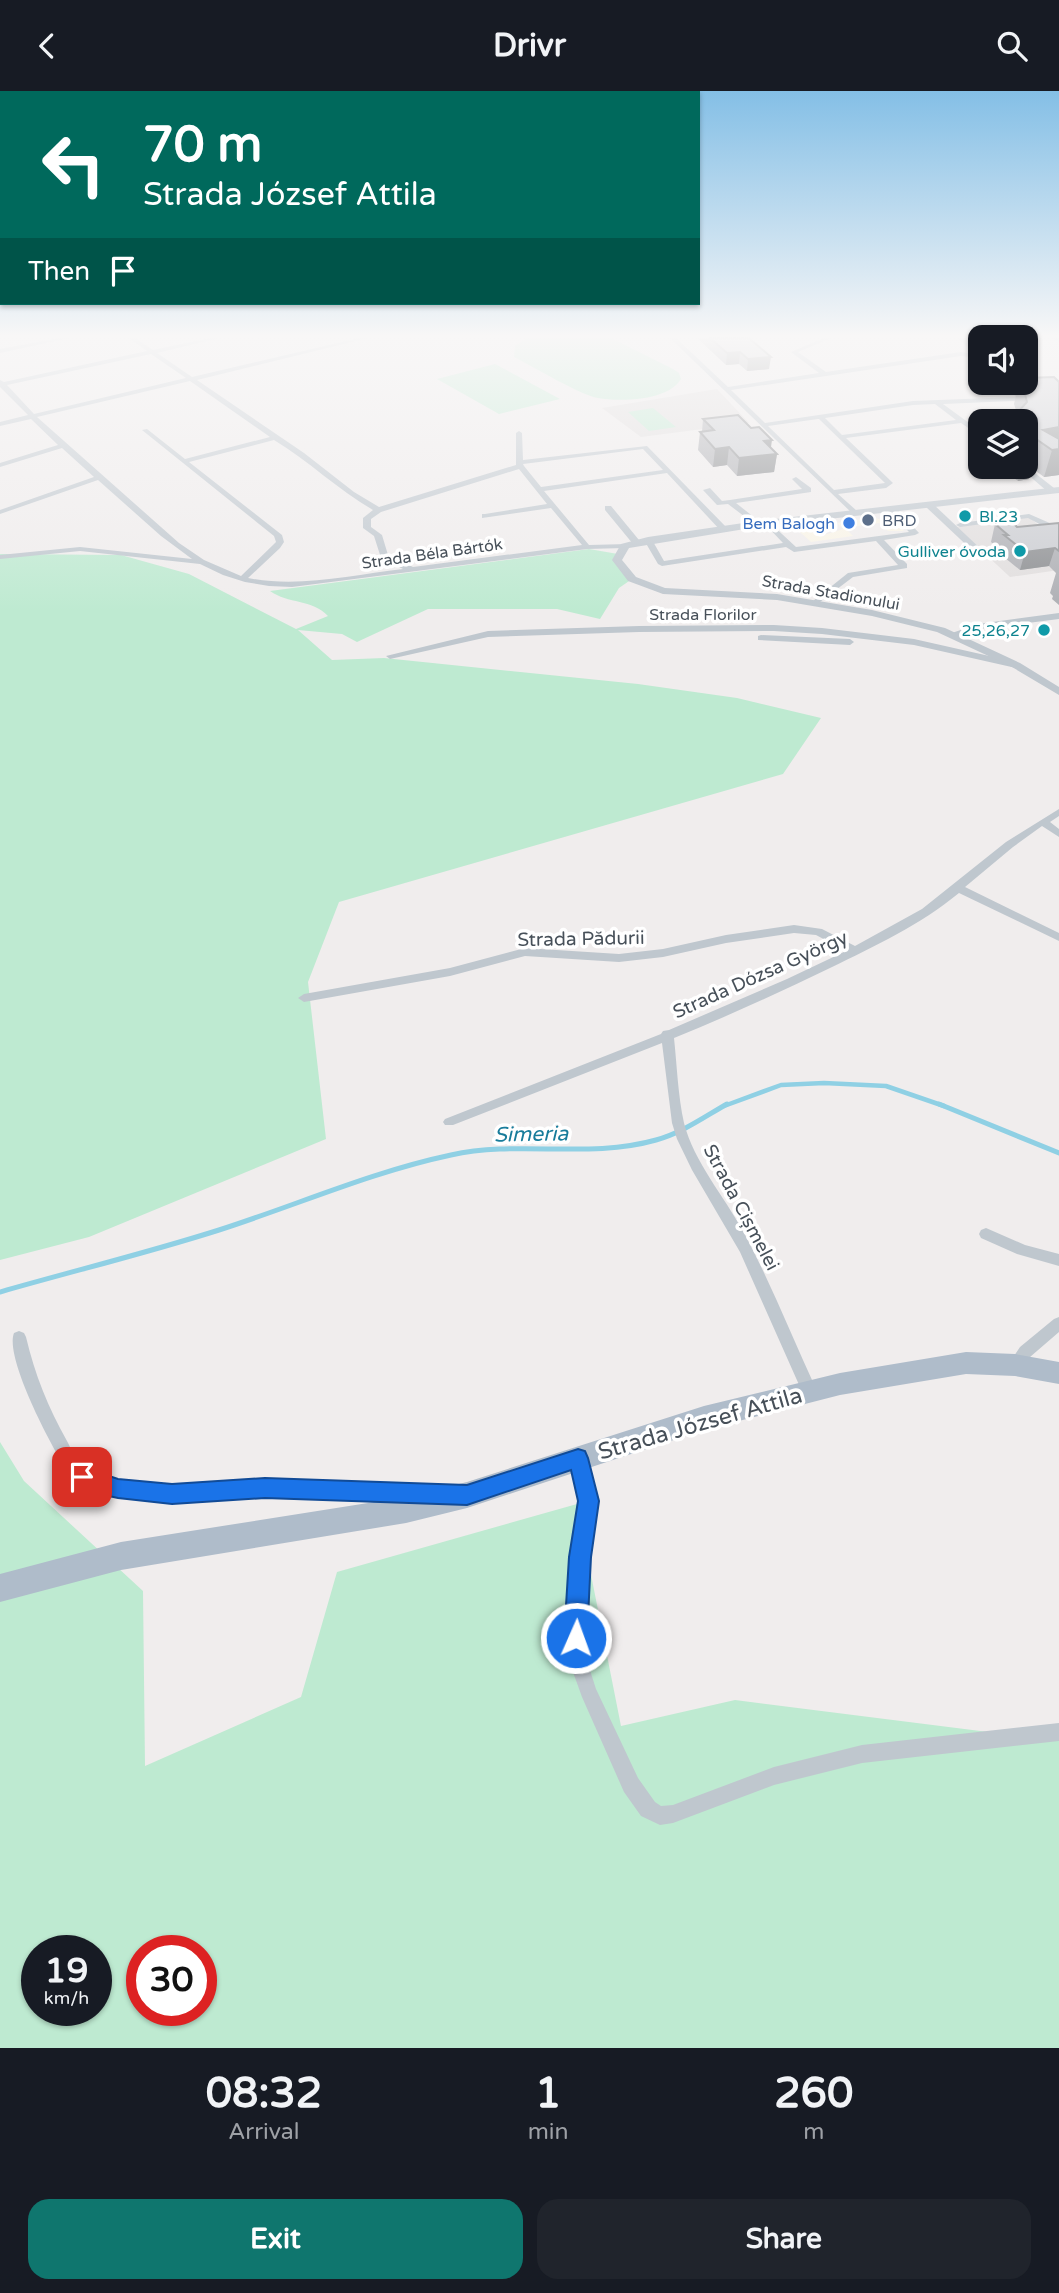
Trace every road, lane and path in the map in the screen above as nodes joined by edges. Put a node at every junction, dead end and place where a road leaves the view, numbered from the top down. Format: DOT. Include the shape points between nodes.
graph roads {
  1 [pos="46,429"];
  2 [pos="264,429"];
  3 [pos="769,429"];
  4 [pos="833,429"];
  5 [pos="900,429"];
  6 [pos="145,430"];
  7 [pos="520,433"];
  8 [pos="841,437"];
  9 [pos="275,438"];
  10 [pos="64,445"];
  11 [pos="184,461"];
  12 [pos="520,464"];
  13 [pos="0,465"];
  14 [pos="669,471"];
  15 [pos="100,477"];
  16 [pos="1038,478"];
  17 [pos="796,479"];
  18 [pos="540,489"];
  19 [pos="707,490"];
  20 [pos="1055,490"];
  21 [pos="835,492"];
  22 [pos="730,502"];
  23 [pos="553,505"];
  24 [pos="929,505"];
  25 [pos="608,508"];
  26 [pos="892,509"];
  27 [pos="377,510"];
  28 [pos="0,512"];
  29 [pos="854,513"];
  30 [pos="485,516"];
  31 [pos="768,523"];
  32 [pos="757,524"];
  33 [pos="960,526"];
  34 [pos="1059,527"];
  35 [pos="724,529"];
  36 [pos="879,538"];
  37 [pos="648,540"];
  38 [pos="630,544"];
  39 [pos="788,544"];
  40 [pos="587,547"];
  41 [pos="980,553"];
  42 [pos="0,557"];
  43 [pos="205,563"];
  44 [pos="412,570"];
  45 [pos="243,579"];
  46 [pos="816,603"];
  47 [pos="1059,617"];
  48 [pos="953,634"];
  49 [pos="761,638"];
  50 [pos="390,656"];
  51 [pos="1016,665"];
  52 [pos="1033,675"];
  53 [pos="1059,692"];
  54 [pos="1059,812"];
  55 [pos="1043,822"];
  56 [pos="1059,834"];
  57 [pos="958,888"];
  58 [pos="1059,937"];
  59 [pos="855,951"];
  60 [pos="304,997"];
  61 [pos="667,1034"];
  62 [pos="449,1122"];
  63 [pos="986,1234"];
  64 [pos="1059,1260"];
  65 [pos="1059,1323"];
  66 [pos="19,1337"];
  67 [pos="1016,1365"];
  68 [pos="1059,1373"];
  69 [pos="810,1391"];
  70 [pos="578,1458"];
  71 [pos="467,1495"];
  72 [pos="0,1588"];
  73 [pos="1059,1731"];
  1 -- 10 [label="street, Strada Béla Bártók"];
  2 -- 9 [label="street"];
  3 -- 21 [label="street"];
  4 -- 8 [label="street"];
  5 -- 8 [label="street"];
  6 -- 11 [label="street"];
  7 -- 12 [label="street"];
  8 -- 21 [label="street" via="889,483"];
  9 -- 11 [label="street"];
  9 -- 27 [label="street"];
  10 -- 13 [label="street"];
  10 -- 15 [label="street, Strada Béla Bártók"];
  11 -- 45 [label="street" via="278,535 277,546"];
  12 -- 14 [label="street" via="641,446"];
  12 -- 18 [label="street"];
  12 -- 27 [label="street"];
  14 -- 18 [label="street"];
  14 -- 35 [label="street"];
  15 -- 28 [label="street"];
  15 -- 43 [label="street, Strada Béla Bártók" via="175,543"];
  16 -- 20 [label="street"];
  17 -- 22 [label="street" via="808,490"];
  18 -- 23 [label="street"];
  19 -- 22 [label="street" via="720,503"];
  20 -- 24 [label="street"];
  21 -- 29 [label="street"];
  22 -- 32 [label="street"];
  23 -- 30 [label="street"];
  23 -- 40 [label="street"];
  24 -- 26 [label="street"];
  24 -- 41 [label="street"];
  25 -- 38 [label="street"];
  26 -- 29 [label="street"];
  26 -- 36 [label="street" via="915,533"];
  27 -- 44 [label="street" via="367,518 367,528 378,535 384,556"];
  29 -- 31 [label="street"];
  31 -- 32 [label="street"];
  31 -- 39 [label="street"];
  32 -- 35 [label="street"];
  33 -- 34 [label="street" via="1029,516"];
  35 -- 37 [label="street"];
  36 -- 39 [label="street" via="794,550"];
  36 -- 46 [label="street" via="904,566 851,575"];
  37 -- 38 [label="street"];
  37 -- 39 [label="street" via="662,563"];
  38 -- 40 [label="street, Strada Béla Bártók"];
  38 -- 46 [label="street, Strada Stadionului" via="617,560 632,579 654,589"];
  40 -- 44 [label="street, Strada Béla Bártók"];
  42 -- 43 [label="street" via="87,549"];
  43 -- 45 [label="street, Strada Béla Bártók"];
  44 -- 45 [label="street, Strada Béla Bártók" via="276,586"];
  46 -- 48 [label="street, Strada Stadionului"];
  47 -- 48 [label="street"];
  48 -- 51 [label="street, Strada Stadionului"];
  49 -- 52 [label="street, Strada Florilor" via="913,649"];
  50 -- 51 [label="street, Strada Florilor" via="488,634 774,628 914,642"];
  51 -- 52 [label="street, Strada Stadionului"];
  52 -- 53 [label="street, Strada Stadionului"];
  54 -- 55 [label="street, Strada Dózsa György"];
  55 -- 56 [label="street"];
  55 -- 57 [label="street, Strada Dózsa György" via="1014,840"];
  57 -- 58 [label="street"];
  57 -- 59 [label="street, Strada Dózsa György" via="903,926"];
  59 -- 60 [label="street, Strada Pădurii" via="818,932 794,929 619,958 525,952 450,972"];
  59 -- 61 [label="street, Strada Dózsa György"];
  61 -- 62 [label="street, Strada Dózsa György"];
  61 -- 69 [label="street, Strada Cișmelei" via="681,1130 695,1166 736,1230"];
  63 -- 64 [label="street"];
  65 -- 67 [label="street"];
  66 -- 71 [label="street, Strada József Attila" via="40,1410 82,1477 95,1483 172,1494 265,1488"];
  67 -- 68 [label="main road, Strada József Attila"];
  67 -- 69 [label="main road, Strada József Attila" via="950,1364"];
  69 -- 70 [label="main road, Strada József Attila"];
  70 -- 71 [label="main road, Strada József Attila"];
  70 -- 73 [label="street" via="589,1501 576,1612 578,1661 631,1786 648,1809 660,1816 774,1776 862,1754"];
  71 -- 72 [label="main road" via="370,1517 121,1556"];
}
